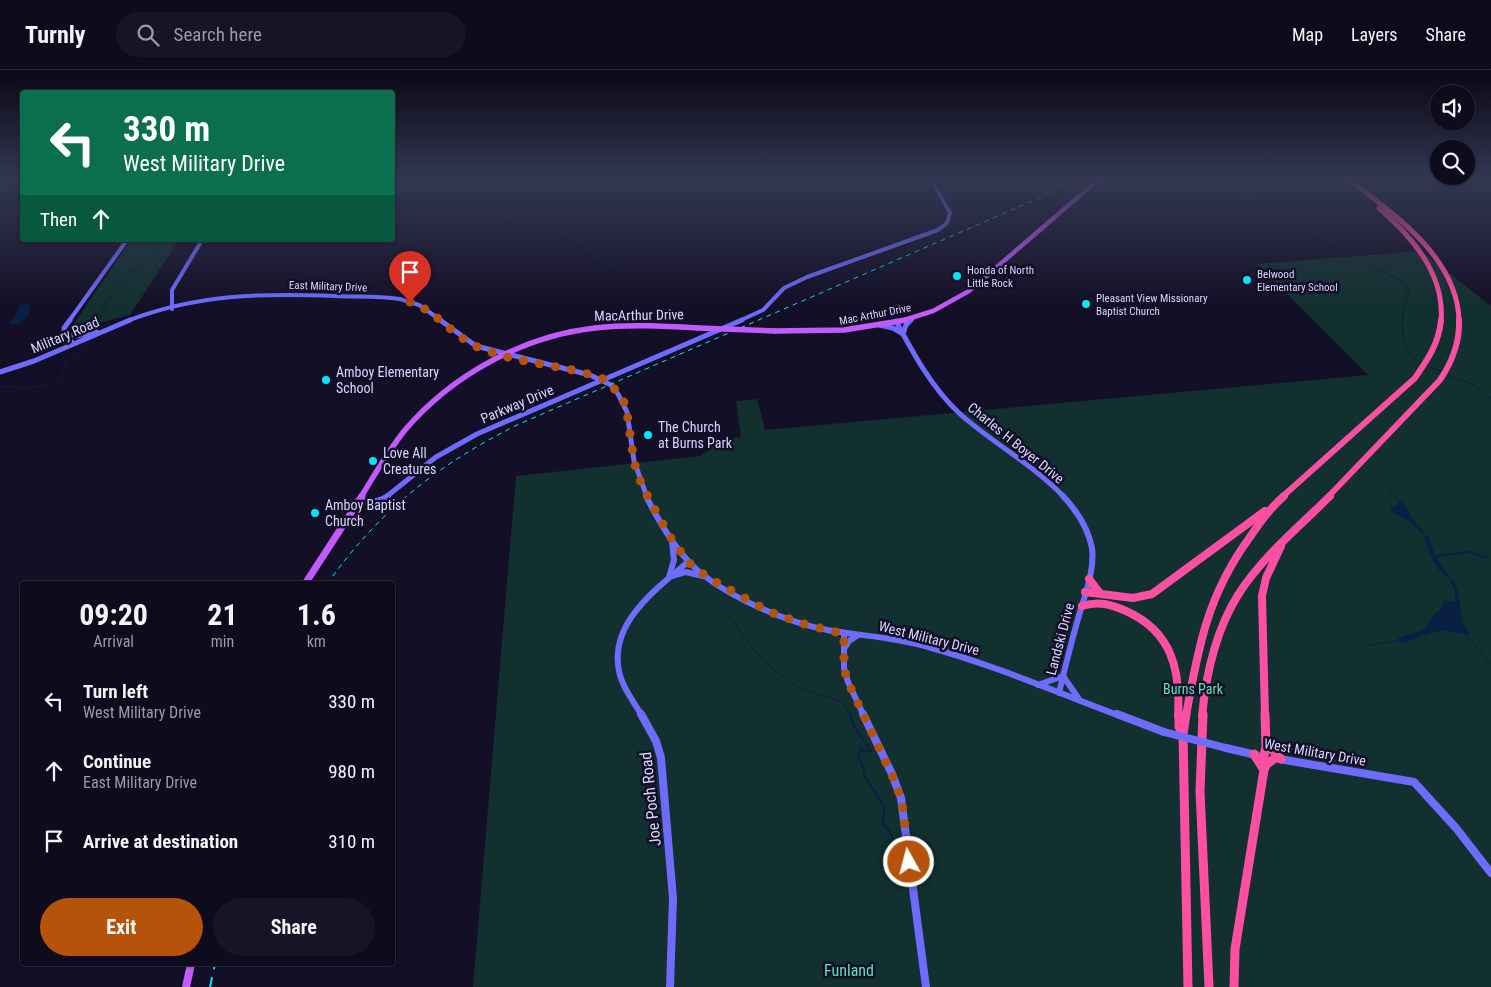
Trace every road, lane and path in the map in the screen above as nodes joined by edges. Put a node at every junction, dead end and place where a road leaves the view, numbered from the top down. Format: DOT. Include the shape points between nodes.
graph roads {
  1 [pos="947,222"];
  2 [pos="1050,222"];
  3 [pos="1394,222"];
  4 [pos="1402,222"];
  5 [pos="126,242"];
  6 [pos="201,242"];
  7 [pos="172,309"];
  8 [pos="139,317"];
  9 [pos="914,317"];
  10 [pos="896,322"];
  11 [pos="122,323"];
  12 [pos="879,325"];
  13 [pos="698,328"];
  14 [pos="64,332"];
  15 [pos="903,334"];
  16 [pos="73,344"];
  17 [pos="523,348"];
  18 [pos="491,351"];
  19 [pos="516,351"];
  20 [pos="504,355"];
  21 [pos="523,360"];
  22 [pos="0,371"];
  23 [pos="593,376"];
  24 [pos="604,379"];
  25 [pos="595,383"];
  26 [pos="358,501"];
  27 [pos="1271,507"];
  28 [pos="671,538"];
  29 [pos="1283,542"];
  30 [pos="688,562"];
  31 [pos="707,577"];
  32 [pos="669,578"];
  33 [pos="1088,579"];
  34 [pos="307,581"];
  35 [pos="1099,593"];
  36 [pos="1085,594"];
  37 [pos="1098,602"];
  38 [pos="1082,606"];
  39 [pos="844,634"];
  40 [pos="858,635"];
  41 [pos="844,649"];
  42 [pos="1064,676"];
  43 [pos="1038,685"];
  44 [pos="1059,693"];
  45 [pos="1080,701"];
  46 [pos="1183,734"];
  47 [pos="1266,743"];
  48 [pos="1259,755"];
  49 [pos="1278,759"];
  50 [pos="1264,770"];
  51 [pos="1491,873"];
  52 [pos="191,966"];
  53 [pos="186,987"];
  54 [pos="670,987"];
  55 [pos="926,987"];
  56 [pos="1188,987"];
  57 [pos="1209,987"];
  58 [pos="1234,987"];
  1 -- 24 [label="street, Parkway Drive" via="942,228 913,240 791,284 758,313"];
  2 -- 9 [label="main road, Mac Arthur Drive" via="970,291 948,304"];
  3 -- 27 [label="highway" via="1422,253 1441,297 1443,317 1430,360"];
  4 -- 29 [label="highway" via="1436,257 1452,284 1459,307 1461,333 1458,346 1441,378"];
  5 -- 14 [label="street"];
  6 -- 7 [label="street" via="172,290"];
  7 -- 8 [label="street, East Military Drive"];
  7 -- 18 [label="street, East Military Drive" via="218,298 257,294 398,299 420,306 461,338"];
  8 -- 11 [label="street, Military Road"];
  9 -- 10 [label="main road, Mac Arthur Drive"];
  9 -- 15 [label="street"];
  10 -- 12 [label="main road, Mac Arthur Drive"];
  10 -- 15 [label="street, Charles H Boyer Drive"];
  11 -- 14 [label="street" via="81,335"];
  11 -- 16 [label="street, Military Road"];
  12 -- 13 [label="main road, Mac Arthur Drive, bridge" via="820,332"];
  12 -- 15 [label="street"];
  13 -- 17 [label="main road, MacArthur Drive" via="632,326 582,330"];
  14 -- 16 [label="street"];
  15 -- 33 [label="street, Charles H Boyer Drive" via="937,386 958,411 1073,506 1090,539 1092,557"];
  16 -- 22 [label="street, Military Road" via="29,363"];
  17 -- 19 [label="main road, MacArthur Drive"];
  17 -- 21 [label="street" via="519,354"];
  18 -- 19 [label="street"];
  18 -- 20 [label="street, East Military Drive"];
  19 -- 20 [label="main road, MacArthur Drive"];
  20 -- 21 [label="street"];
  20 -- 26 [label="main road, MacArthur Drive" via="464,378 422,412 400,438"];
  21 -- 23 [label="street"];
  23 -- 24 [label="street"];
  23 -- 25 [label="street"];
  24 -- 25 [label="street, Parkway Drive"];
  24 -- 28 [label="street, West Military Drive" via="626,406 639,477"];
  25 -- 26 [label="street, Parkway Drive" via="453,446 382,500"];
  26 -- 34 [label="main road, MacArthur Drive"];
  27 -- 35 [label="highway" via="1152,594 1130,599"];
  27 -- 46 [label="highway" via="1233,560 1214,598 1197,652"];
  28 -- 30 [label="street, West Military Drive"];
  28 -- 32 [label="street" via="674,560"];
  29 -- 47 [label="highway" via="1266,578 1262,596"];
  29 -- 57 [label="highway" via="1258,566 1225,619 1206,683 1198,761"];
  30 -- 31 [label="street, West Military Drive"];
  30 -- 32 [label="street, Joe Poch Road"];
  31 -- 32 [label="street" via="686,572"];
  31 -- 39 [label="street, West Military Drive" via="782,616"];
  32 -- 54 [label="street, Joe Poch Road" via="629,619 618,641 616,655 621,680 655,736 661,758 673,898"];
  33 -- 35 [label="highway"];
  33 -- 36 [label="street, Charles H Boyer Drive"];
  35 -- 36 [label="highway"];
  36 -- 37 [label="highway"];
  36 -- 38 [label="street, Landski Drive"];
  37 -- 38 [label="highway"];
  37 -- 46 [label="highway" via="1144,620 1168,644 1175,660 1179,684 1178,728"];
  38 -- 42 [label="street, Landski Drive"];
  39 -- 40 [label="street, West Military Drive"];
  39 -- 41 [label="street"];
  40 -- 41 [label="street"];
  40 -- 43 [label="street, West Military Drive" via="897,640 969,659"];
  41 -- 55 [label="street" via="848,682 901,798"];
  42 -- 43 [label="street"];
  42 -- 44 [label="street, Landski Drive"];
  42 -- 45 [label="street"];
  43 -- 44 [label="street, West Military Drive"];
  44 -- 45 [label="street, West Military Drive"];
  45 -- 48 [label="street, West Military Drive, bridge" via="1164,732"];
  46 -- 56 [label="highway"];
  47 -- 48 [label="highway"];
  47 -- 49 [label="highway"];
  48 -- 49 [label="street, West Military Drive"];
  48 -- 50 [label="highway"];
  49 -- 50 [label="highway" via="1266,765"];
  49 -- 51 [label="street, West Military Drive" via="1414,782"];
  50 -- 58 [label="highway" via="1236,949"];
  52 -- 53 [label="main road"];
}
